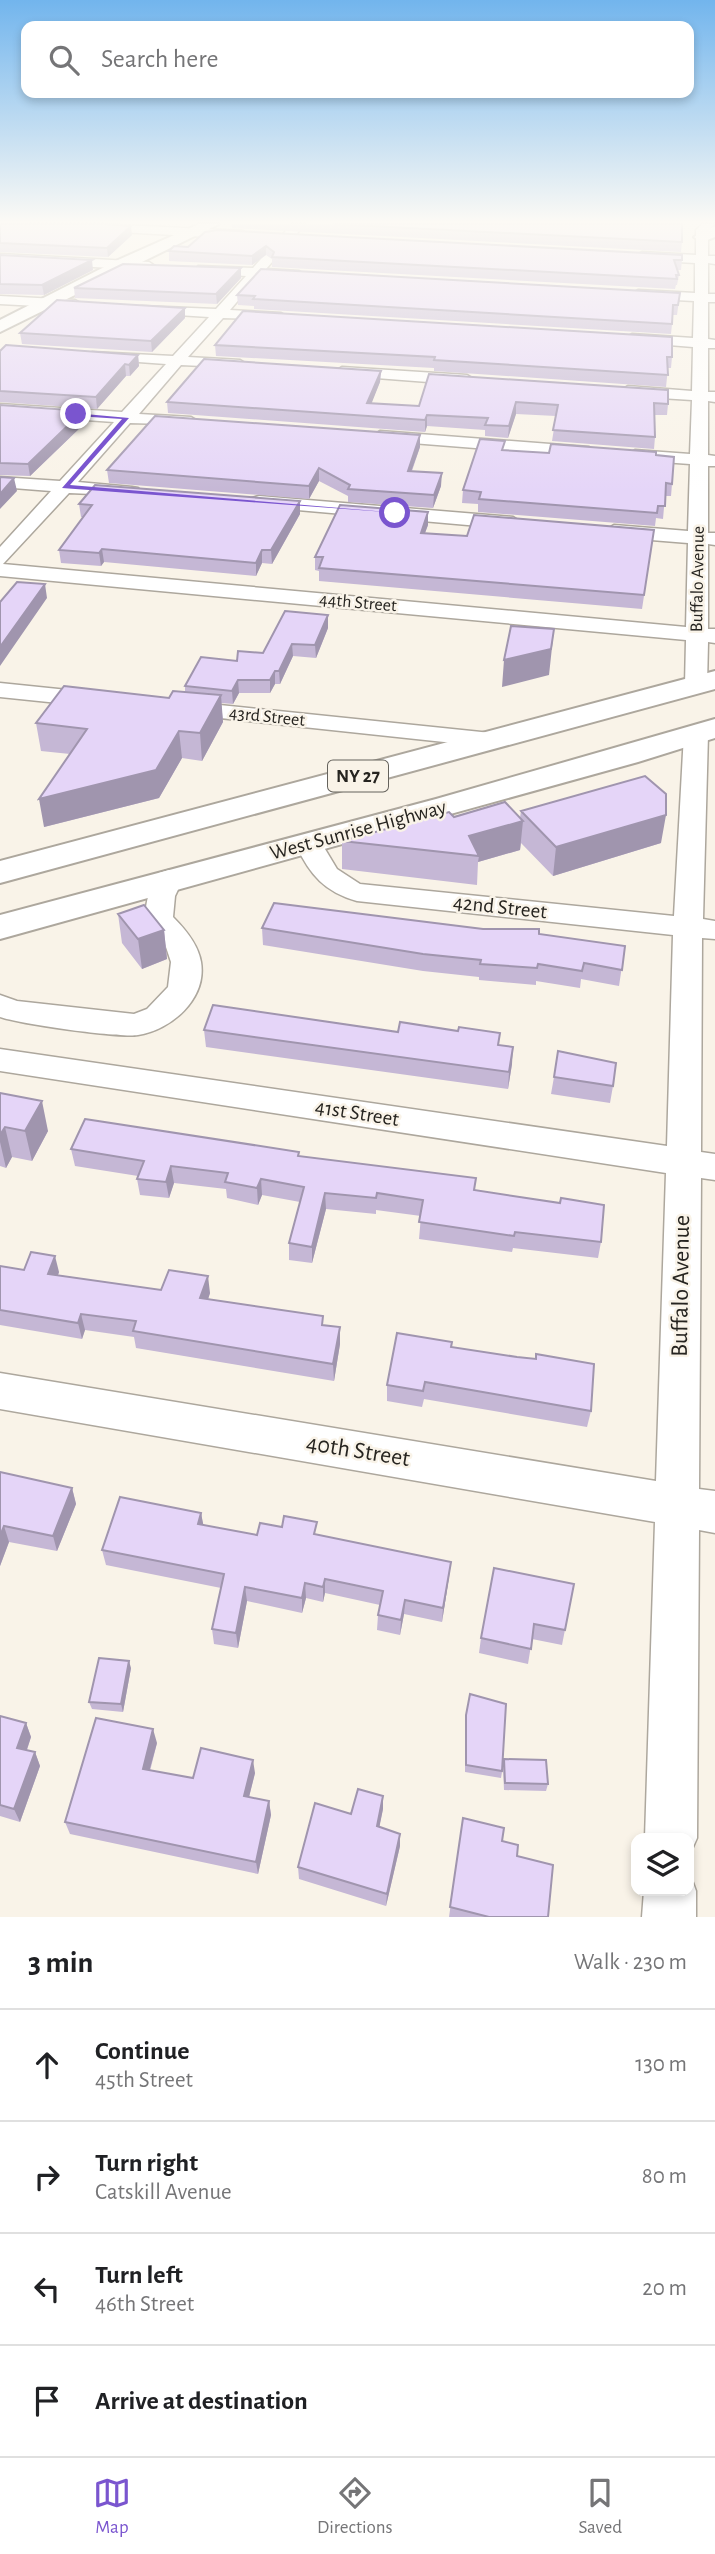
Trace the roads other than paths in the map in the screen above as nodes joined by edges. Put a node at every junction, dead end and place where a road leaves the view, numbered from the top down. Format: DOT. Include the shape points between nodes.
graph roads {
  1 [pos="25,313"];
  2 [pos="220,313"];
  3 [pos="228,313"];
  4 [pos="708,313"];
  5 [pos="302,318"];
  6 [pos="0,327"];
  7 [pos="619,338"];
  8 [pos="708,343"];
  9 [pos="82,354"];
  10 [pos="177,361"];
  11 [pos="260,366"];
  12 [pos="329,371"];
  13 [pos="480,381"];
  14 [pos="618,390"];
  15 [pos="708,396"];
  16 [pos="0,409"];
  17 [pos="126,418"];
  18 [pos="208,424"];
  19 [pos="358,435"];
  20 [pos="707,460"];
  21 [pos="0,482"];
  22 [pos="64,487"];
  23 [pos="147,494"];
  24 [pos="244,501"];
  25 [pos="533,524"];
  26 [pos="602,530"];
  27 [pos="707,538"];
  28 [pos="0,559"];
  29 [pos="0,570"];
  30 [pos="706,635"];
  31 [pos="706,682"];
  32 [pos="0,690"];
  33 [pos="124,702"];
  34 [pos="152,705"];
  35 [pos="705,731"];
  36 [pos="491,740"];
  37 [pos="464,801"];
  38 [pos="309,845"];
  39 [pos="8,871"];
  40 [pos="169,879"];
  41 [pos="0,927"];
  42 [pos="701,928"];
  43 [pos="0,1006"];
  44 [pos="0,1060"];
  45 [pos="699,1165"];
  46 [pos="0,1391"];
  47 [pos="697,1508"];
  48 [pos="671,1833"];
  49 [pos="670,1896"];
  50 [pos="669,1917"];
  1 -- 6 [label="main road"];
  2 -- 10 [label="street"];
  3 -- 5 [label="street"];
  4 -- 8 [label="street, Buffalo Avenue"];
  7 -- 8 [label="street"];
  8 -- 15 [label="street, Buffalo Avenue"];
  9 -- 10 [label="street"];
  10 -- 11 [label="street"];
  10 -- 17 [label="street"];
  12 -- 13 [label="street"];
  14 -- 15 [label="street"];
  15 -- 20 [label="street, Buffalo Avenue"];
  16 -- 17 [label="street"];
  17 -- 18 [label="street"];
  17 -- 22 [label="street"];
  19 -- 20 [label="street"];
  20 -- 27 [label="street, Buffalo Avenue"];
  21 -- 22 [label="street"];
  22 -- 23 [label="street"];
  22 -- 28 [label="street"];
  24 -- 25 [label="street"];
  26 -- 27 [label="street"];
  27 -- 30 [label="street, Buffalo Avenue"];
  29 -- 30 [label="street, 44th Street"];
  30 -- 31 [label="street, Buffalo Avenue"];
  31 -- 36 [label="main road, NY 27"];
  31 -- 37 [label="main road" via="702,708 694,714 565,753"];
  32 -- 33 [label="street"];
  34 -- 36 [label="street, 43rd Street"];
  35 -- 37 [label="main road, West Sunrise Highway / NY 27"];
  35 -- 42 [label="street, Buffalo Avenue"];
  36 -- 39 [label="main road, NY 27"];
  37 -- 38 [label="main road, West Sunrise Highway / NY 27"];
  38 -- 40 [label="main road, West Sunrise Highway / NY 27"];
  38 -- 42 [label="street, 42nd Street" via="322,873 337,886 357,892"];
  40 -- 41 [label="main road, West Sunrise Highway / NY 27"];
  40 -- 43 [label="street" via="161,896 159,918 183,950 186,970 170,1010 150,1024 134,1025"];
  42 -- 45 [label="street, Buffalo Avenue"];
  44 -- 45 [label="street, 41st Street"];
  45 -- 47 [label="street, Buffalo Avenue"];
  46 -- 47 [label="street, 40th Street"];
  47 -- 48 [label="street, Buffalo Avenue"];
  49 -- 50 [label="street"];
}
